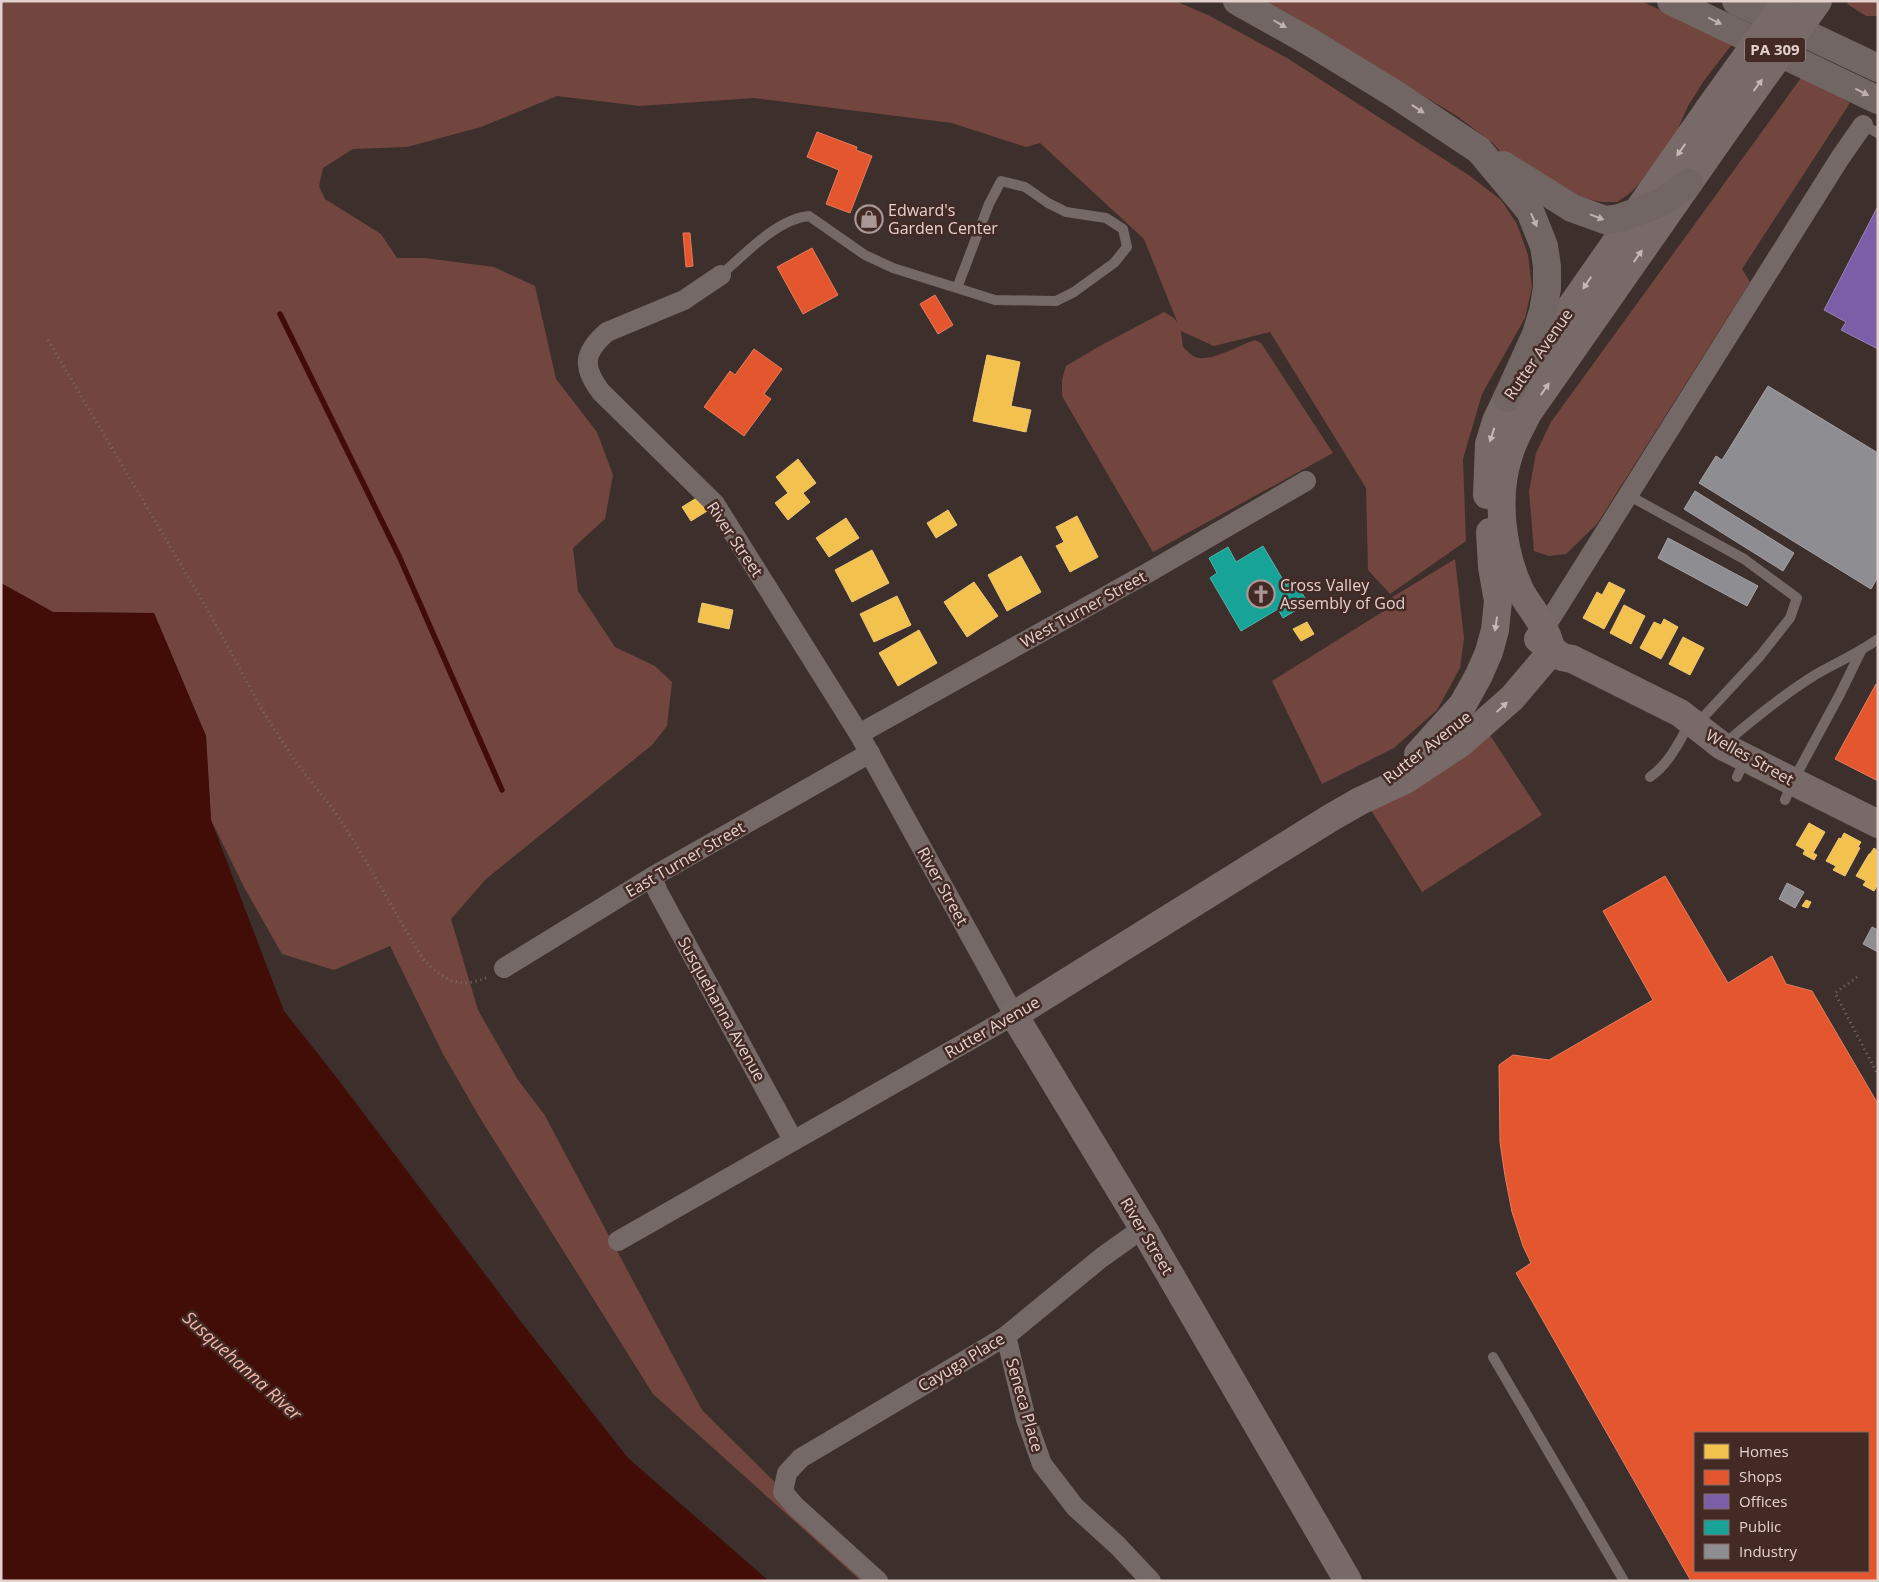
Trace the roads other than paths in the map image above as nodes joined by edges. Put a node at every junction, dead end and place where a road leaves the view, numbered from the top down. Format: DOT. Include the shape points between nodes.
graph roads {
  1 [pos="1237,1"];
  2 [pos="1671,1"];
  3 [pos="1736,1"];
  4 [pos="1786,1"];
  5 [pos="1818,1"];
  6 [pos="1878,68"];
  7 [pos="1878,100"];
  8 [pos="1719,117"];
  9 [pos="1870,129"];
  10 [pos="1479,150"];
  11 [pos="1689,183"];
  12 [pos="1637,213"];
  13 [pos="721,275"];
  14 [pos="956,288"];
  15 [pos="1507,398"];
  16 [pos="1306,481"];
  17 [pos="1628,495"];
  18 [pos="1489,524"];
  19 [pos="1878,639"];
  20 [pos="1552,644"];
  21 [pos="1861,651"];
  22 [pos="1687,720"];
  23 [pos="859,734"];
  24 [pos="870,753"];
  25 [pos="1418,754"];
  26 [pos="1735,760"];
  27 [pos="1650,777"];
  28 [pos="1789,791"];
  29 [pos="1360,801"];
  30 [pos="1878,824"];
  31 [pos="652,877"];
  32 [pos="504,968"];
  33 [pos="1014,1015"];
  34 [pos="794,1140"];
  35 [pos="1143,1228"];
  36 [pos="618,1241"];
  37 [pos="1006,1336"];
  38 [pos="1493,1357"];
  39 [pos="878,1581"];
  40 [pos="1151,1581"];
  41 [pos="1348,1581"];
  42 [pos="1624,1581"];
  1 -- 10 [label="highway, one-way" via="1386,88"];
  2 -- 7 [label="highway, PA 309, one-way"];
  3 -- 6 [label="highway, PA 309"];
  4 -- 8 [label="main road, Rutter Avenue, bridge"];
  8 -- 5 [label="main road, Rutter Avenue, one-way, bridge"];
  8 -- 11 [label="main road, Rutter Avenue"];
  8 -- 12 [label="main road, Rutter Avenue, one-way"];
  9 -- 17 [label="street, Rutter Avenue" via="1840,158"];
  10 -- 12 [label="highway, one-way" via="1572,208 1605,220"];
  10 -- 15 [label="highway, one-way" via="1530,211 1544,246 1547,266 1543,311"];
  11 -- 12 [label="highway" via="1658,204"];
  20 -- 11 [label="main road, Rutter Avenue, one-way" via="1520,590 1507,546 1503,496 1508,455 1528,413"];
  12 -- 15 [label="main road, Rutter Avenue, one-way"];
  13 -- 14 [label="lane" via="773,230 809,216 865,256"];
  13 -- 23 [label="street, River Street" via="684,300 607,332 597,341 587,366 601,392 715,504"];
  14 -- 14 [label="lane" via="995,300 1056,301 1114,263 1127,247 1123,229 1106,218 1066,212 1025,187 1001,181"];
  15 -- 18 [label="main road, Rutter Avenue, one-way" via="1489,444"];
  16 -- 23 [label="street, West Turner Street"];
  17 -- 20 [label="street, Rutter Avenue"];
  17 -- 22 [label="lane" via="1744,559 1797,598 1790,618 1760,656"];
  18 -- 20 [label="main road, Rutter Avenue" via="1498,564 1521,617"];
  18 -- 25 [label="main road, one-way" via="1498,601 1489,652 1463,704"];
  19 -- 21 [label="lane"];
  20 -- 22 [label="main road, Welles Street"];
  20 -- 25 [label="main road, Rutter Avenue" via="1519,663 1456,727"];
  29 -- 20 [label="main road, Rutter Avenue, one-way" via="1405,780 1461,743 1512,698"];
  21 -- 26 [label="lane" via="1814,676 1748,724"];
  21 -- 28 [label="lane"];
  22 -- 26 [label="main road, Welles Street"];
  22 -- 27 [label="lane" via="1686,730 1670,758"];
  23 -- 24 [label="street, River Street"];
  24 -- 31 [label="street, East Turner Street"];
  24 -- 33 [label="street, River Street"];
  25 -- 29 [label="main road, Rutter Avenue"];
  26 -- 28 [label="main road, Welles Street"];
  28 -- 30 [label="main road, Welles Street"];
  29 -- 33 [label="main road, Rutter Avenue"];
  31 -- 32 [label="street, East Turner Street"];
  31 -- 34 [label="street, Susquehanna Avenue"];
  33 -- 34 [label="street, Rutter Avenue"];
  33 -- 35 [label="main road, River Street"];
  34 -- 36 [label="street, Rutter Avenue"];
  35 -- 37 [label="street, Cayuga Place"];
  35 -- 41 [label="main road, River Street"];
  37 -- 39 [label="street, Cayuga Place" via="802,1458 787,1473 783,1492"];
  37 -- 40 [label="street, Seneca Place" via="1026,1419 1042,1464 1075,1507"];
  38 -- 42 [label="lane"];
}
